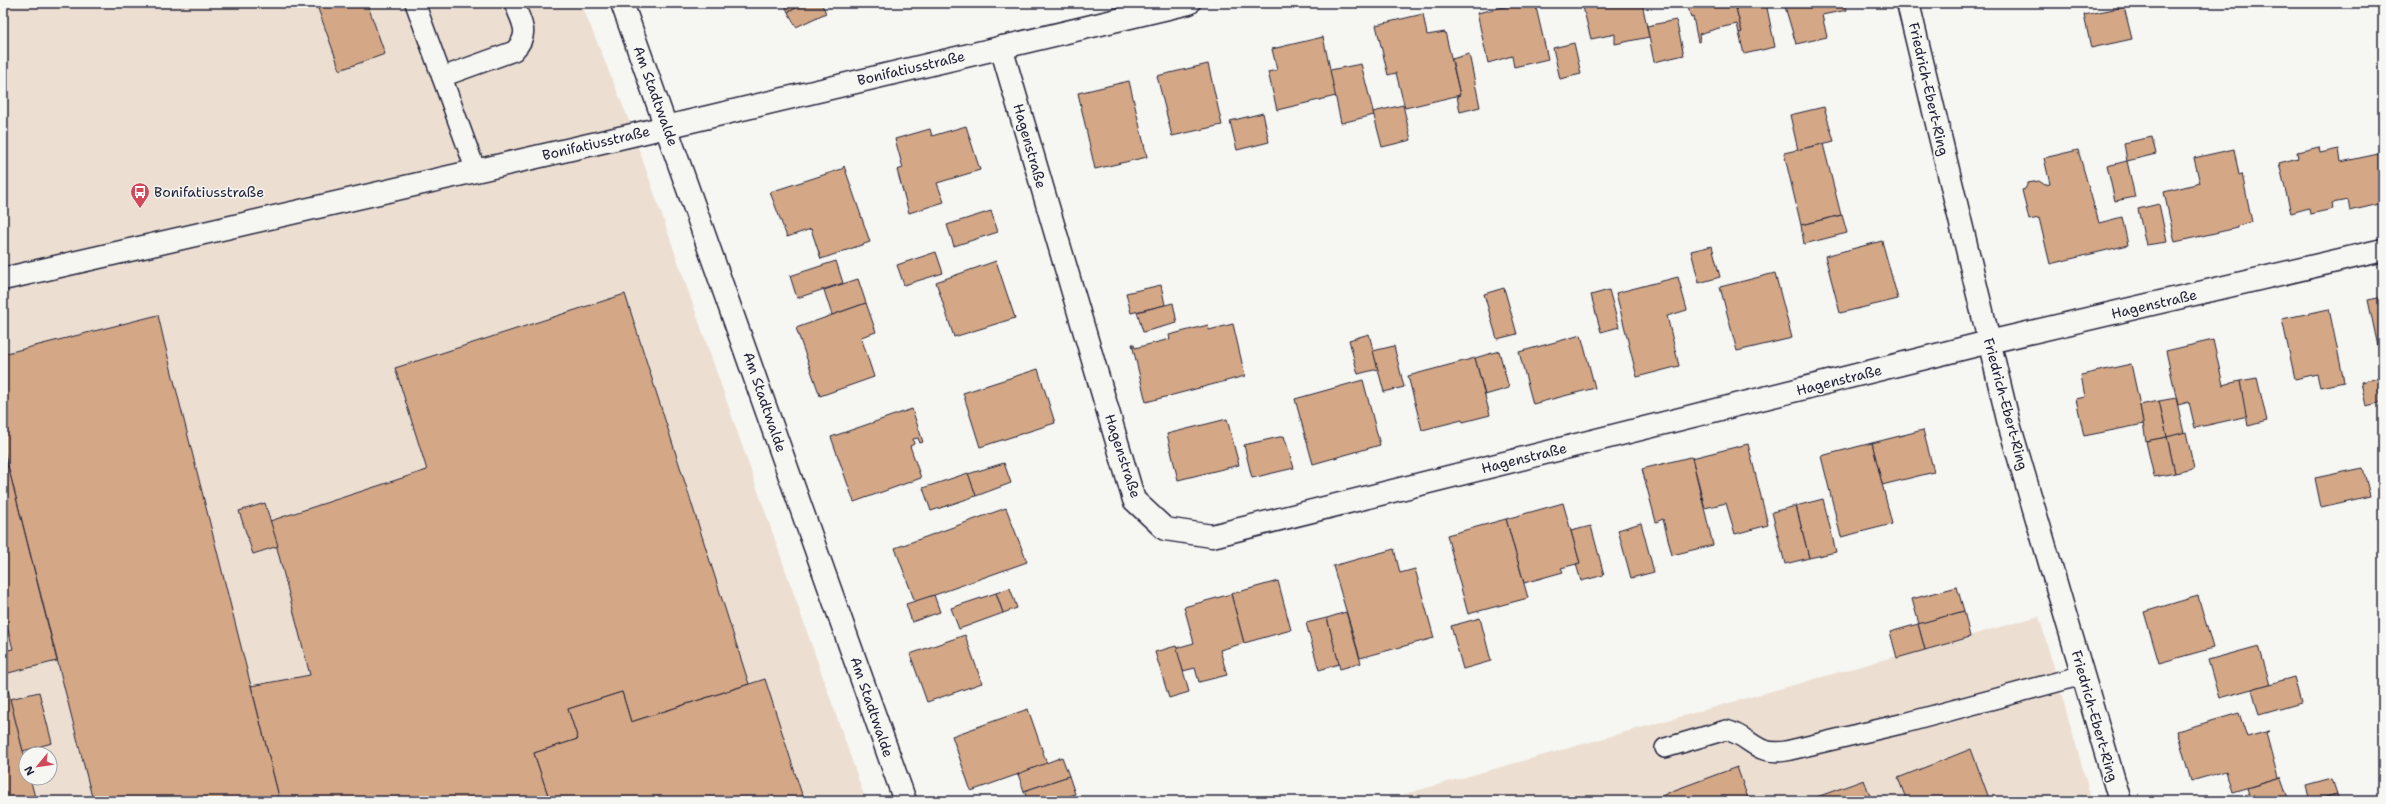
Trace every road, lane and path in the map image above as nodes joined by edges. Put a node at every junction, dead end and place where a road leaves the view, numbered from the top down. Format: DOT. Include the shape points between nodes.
graph roads {
  1 [pos="415,3"];
  2 [pos="514,3"];
  3 [pos="622,3"];
  4 [pos="1188,3"];
  5 [pos="1908,3"];
  6 [pos="1001,47"];
  7 [pos="442,77"];
  8 [pos="667,126"];
  9 [pos="476,170"];
  10 [pos="2383,250"];
  11 [pos="3,279"];
  12 [pos="1989,342"];
  13 [pos="2083,675"];
  14 [pos="1665,748"];
  15 [pos="905,801"];
  16 [pos="2120,801"];
  1 -- 7 [label="lane"];
  2 -- 7 [label="lane" via="524,29 523,42 514,52"];
  3 -- 8 [label="street, Am Stadtwalde"];
  4 -- 6 [label="street, Bonifatiusstraße"];
  5 -- 12 [label="street, Friedrich-Ebert-Ring"];
  6 -- 8 [label="street, Bonifatiusstraße"];
  6 -- 12 [label="street, Hagenstraße" via="1134,500 1166,529 1212,536"];
  7 -- 9 [label="lane"];
  8 -- 9 [label="street, Bonifatiusstraße"];
  8 -- 15 [label="street, Am Stadtwalde"];
  9 -- 11 [label="street, Bonifatiusstraße"];
  10 -- 12 [label="street, Hagenstraße"];
  12 -- 13 [label="street, Friedrich-Ebert-Ring" via="2009,424"];
  13 -- 14 [label="lane" via="1905,723 1786,751 1764,751 1734,732 1726,730"];
  13 -- 16 [label="street, Friedrich-Ebert-Ring"];
}
